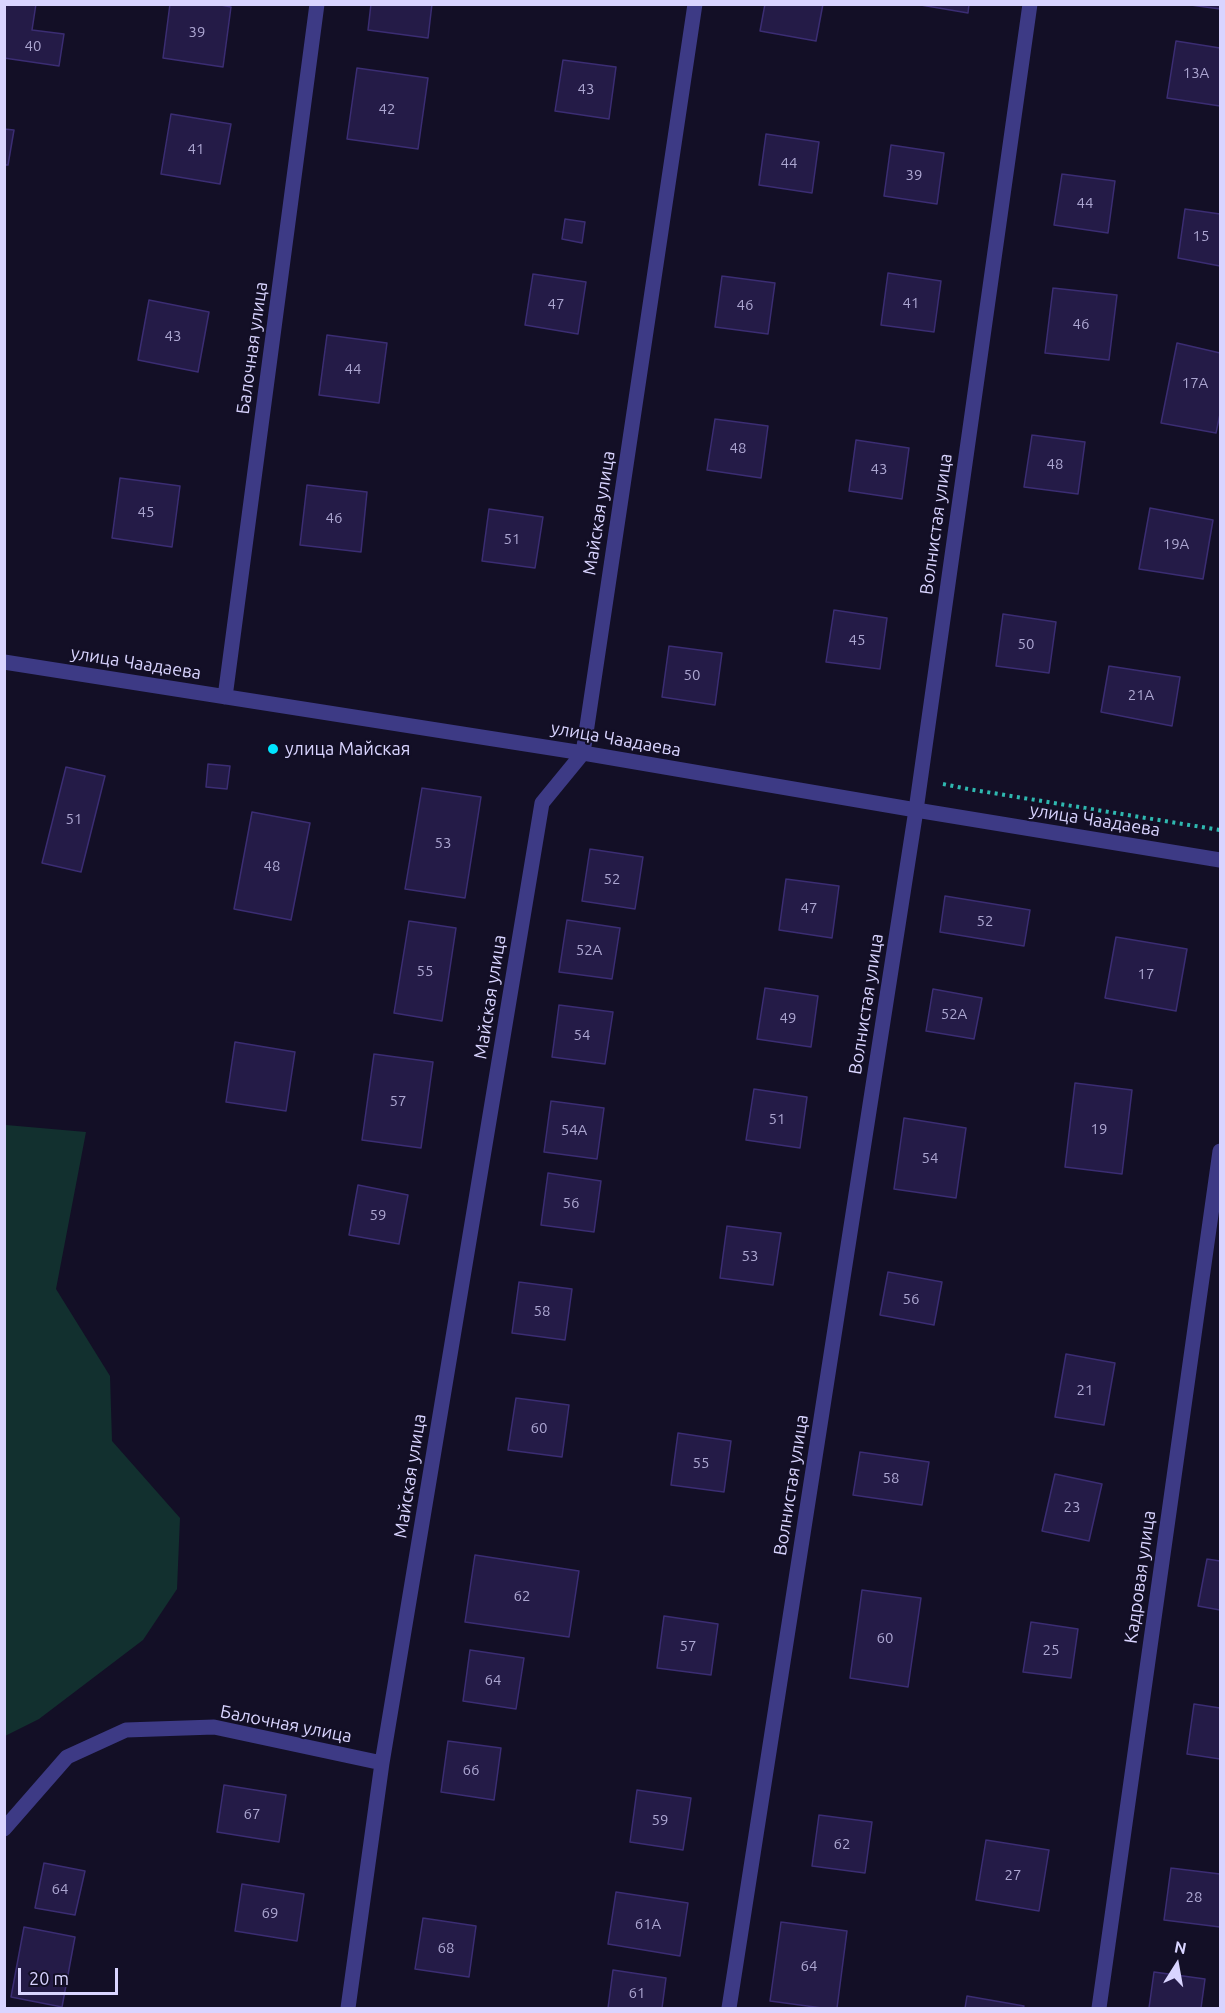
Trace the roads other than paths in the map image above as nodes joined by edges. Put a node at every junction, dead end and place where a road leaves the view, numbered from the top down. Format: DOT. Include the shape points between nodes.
graph roads {
  1 [pos="317,4"];
  2 [pos="695,4"];
  3 [pos="1030,4"];
  4 [pos="4,662"];
  5 [pos="225,697"];
  6 [pos="583,753"];
  7 [pos="916,810"];
  8 [pos="1221,860"];
  9 [pos="1221,1151"];
  10 [pos="382,1763"];
  11 [pos="4,1829"];
  12 [pos="348,2008"];
  13 [pos="729,2008"];
  14 [pos="1099,2008"];
  1 -- 5 [label="street, Балочная улица"];
  2 -- 6 [label="street, Майская улица"];
  3 -- 7 [label="street, Волнистая улица"];
  4 -- 5 [label="street, улица Чаадаева"];
  5 -- 6 [label="street, улица Чаадаева"];
  6 -- 7 [label="street, улица Чаадаева"];
  6 -- 10 [label="street, Майская улица" via="542,803"];
  7 -- 8 [label="street, улица Чаадаева"];
  7 -- 13 [label="street, Волнистая улица"];
  9 -- 14 [label="street, Кадровая улица"];
  10 -- 11 [label="street, Балочная улица" via="214,1727 126,1730 67,1757"];
  10 -- 12 [label="street, Майская улица"];
}
